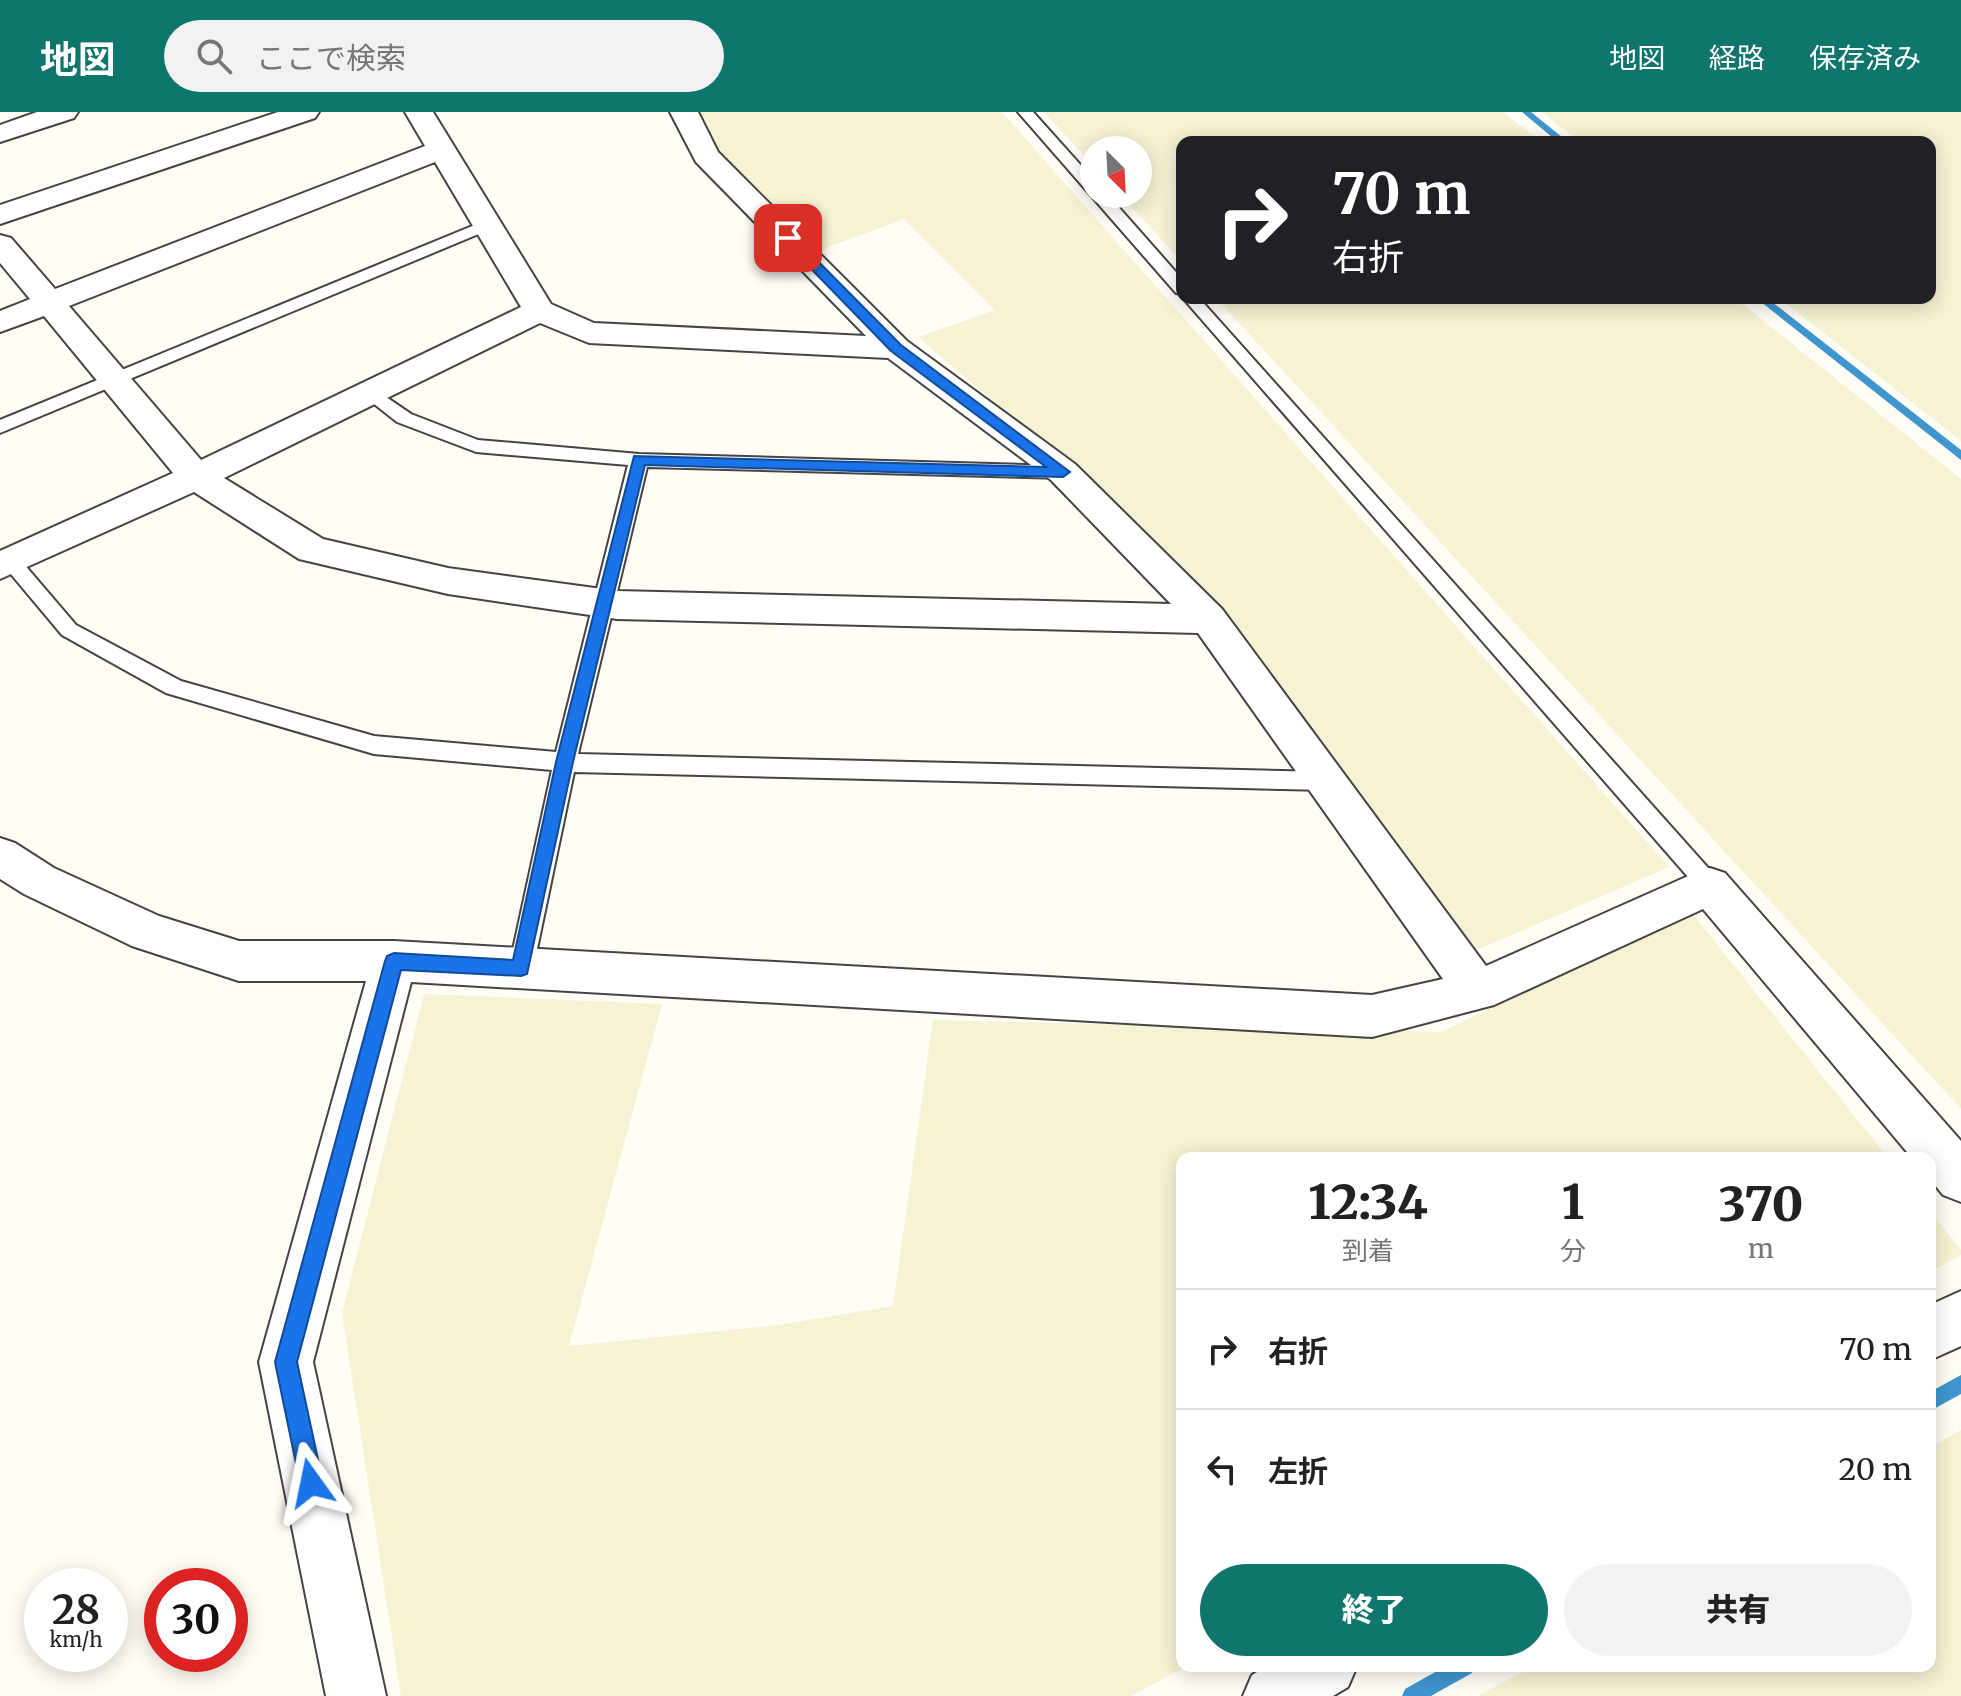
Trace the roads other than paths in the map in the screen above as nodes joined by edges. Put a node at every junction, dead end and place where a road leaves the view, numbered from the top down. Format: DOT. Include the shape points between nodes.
graph roads {
  1 [pos="64,112"];
  2 [pos="305,112"];
  3 [pos="419,112"];
  4 [pos="684,112"];
  5 [pos="1025,112"];
  6 [pos="0,134"];
  7 [pos="442,149"];
  8 [pos="1080,174"];
  9 [pos="1110,208"];
  10 [pos="0,215"];
  11 [pos="487,225"];
  12 [pos="0,244"];
  13 [pos="1176,282"];
  14 [pos="49,303"];
  15 [pos="1195,304"];
  16 [pos="539,311"];
  17 [pos="0,322"];
  18 [pos="896,348"];
  19 [pos="113,378"];
  20 [pos="370,392"];
  21 [pos="0,427"];
  22 [pos="639,460"];
  23 [pos="1063,472"];
  24 [pos="196,477"];
  25 [pos="5,564"];
  26 [pos="603,603"];
  27 [pos="1209,619"];
  28 [pos="565,762"];
  29 [pos="1327,781"];
  30 [pos="0,856"];
  31 [pos="1710,886"];
  32 [pos="394,961"];
  33 [pos="521,968"];
  34 [pos="1478,991"];
  35 [pos="1961,1178"];
  36 [pos="1961,1317"];
  37 [pos="1936,1331"];
  38 [pos="1316,1672"];
  39 [pos="356,1696"];
  40 [pos="1273,1696"];
  1 -- 6 [label="street"];
  2 -- 10 [label="street"];
  3 -- 7 [label="street"];
  4 -- 18 [label="street" via="706,156"];
  5 -- 8 [label="lane"];
  7 -- 11 [label="street"];
  7 -- 14 [label="street"];
  9 -- 13 [label="lane"];
  11 -- 16 [label="street"];
  11 -- 19 [label="lane"];
  12 -- 14 [label="street"];
  14 -- 17 [label="street"];
  14 -- 19 [label="street"];
  15 -- 31 [label="lane"];
  16 -- 18 [label="street" via="589,333"];
  16 -- 20 [label="street"];
  18 -- 23 [label="street"];
  19 -- 21 [label="lane"];
  19 -- 24 [label="street"];
  20 -- 22 [label="lane" via="404,418 476,446"];
  20 -- 24 [label="street"];
  22 -- 23 [label="lane"];
  22 -- 26 [label="lane"];
  23 -- 27 [label="street"];
  24 -- 25 [label="street"];
  24 -- 26 [label="street" via="312,550 448,581"];
  25 -- 28 [label="lane" via="69,630 174,687 374,745"];
  26 -- 27 [label="street"];
  26 -- 28 [label="lane"];
  27 -- 29 [label="street"];
  28 -- 29 [label="lane"];
  28 -- 33 [label="lane"];
  29 -- 34 [label="street"];
  30 -- 32 [label="street" via="39,881 148,932 239,961"];
  31 -- 34 [label="street"];
  31 -- 35 [label="street"];
  32 -- 33 [label="street"];
  32 -- 39 [label="street" via="286,1362"];
  33 -- 34 [label="street" via="1372,1016"];
  36 -- 37 [label="street"];
  38 -- 40 [label="street"];
}
